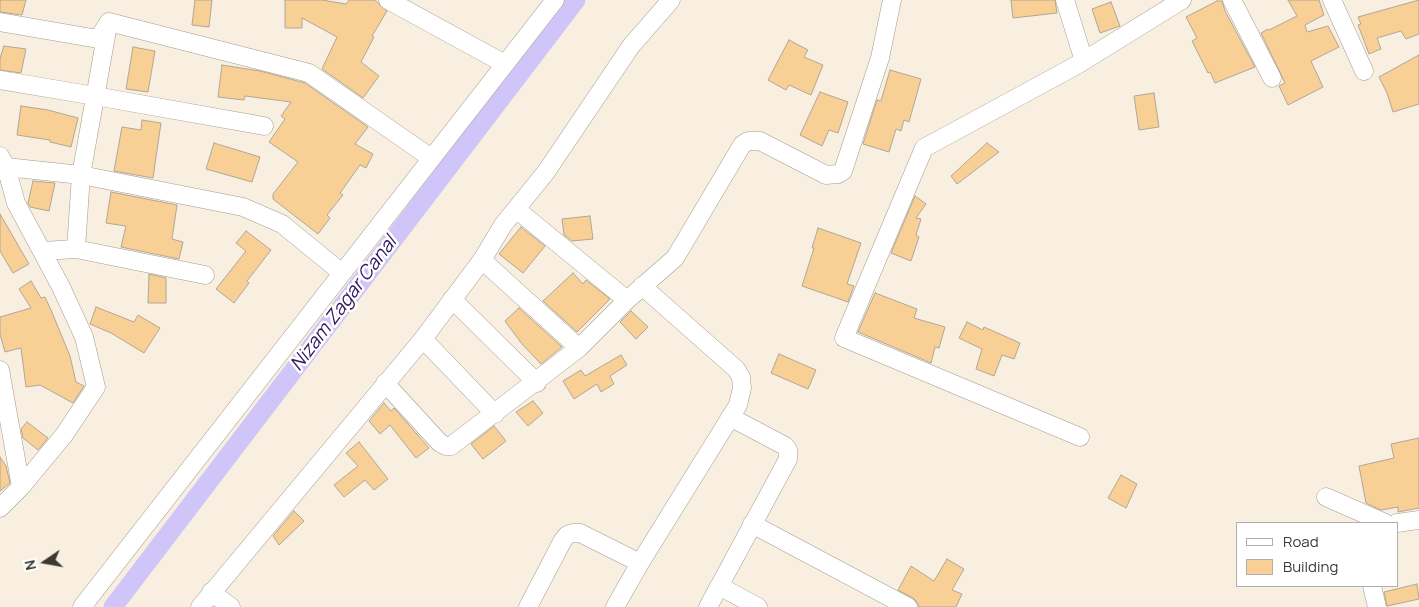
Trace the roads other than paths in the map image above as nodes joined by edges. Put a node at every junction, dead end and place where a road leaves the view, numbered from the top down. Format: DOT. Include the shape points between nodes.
graph roads {
  1 [pos="388,0"];
  2 [pos="555,0"];
  3 [pos="671,0"];
  4 [pos="892,0"];
  5 [pos="1065,0"];
  6 [pos="1232,0"];
  7 [pos="1332,0"];
  8 [pos="1178,1"];
  9 [pos="0,22"];
  10 [pos="109,22"];
  11 [pos="1084,61"];
  12 [pos="505,64"];
  13 [pos="1364,71"];
  14 [pos="1272,78"];
  15 [pos="0,80"];
  16 [pos="95,96"];
  17 [pos="264,126"];
  18 [pos="431,158"];
  19 [pos="3,161"];
  20 [pos="81,175"];
  21 [pos="516,209"];
  22 [pos="76,249"];
  23 [pos="43,251"];
  24 [pos="482,260"];
  25 [pos="342,273"];
  26 [pos="205,275"];
  27 [pos="642,286"];
  28 [pos="452,299"];
  29 [pos="627,300"];
  30 [pos="423,339"];
  31 [pos="579,348"];
  32 [pos="0,370"];
  33 [pos="537,382"];
  34 [pos="386,383"];
  35 [pos="495,414"];
  36 [pos="730,417"];
  37 [pos="1080,437"];
  38 [pos="21,486"];
  39 [pos="1326,497"];
  40 [pos="0,508"];
  41 [pos="1419,520"];
  42 [pos="1381,522"];
  43 [pos="1399,523"];
  44 [pos="752,524"];
  45 [pos="640,563"];
  46 [pos="719,586"];
  47 [pos="1372,587"];
  48 [pos="211,592"];
  49 [pos="82,607"];
  50 [pos="200,607"];
  51 [pos="232,607"];
  52 [pos="528,607"];
  53 [pos="616,607"];
  54 [pos="708,607"];
  55 [pos="758,607"];
  56 [pos="908,607"];
  57 [pos="1377,607"];
  1 -- 12 [label="street"];
  2 -- 12 [label="street"];
  3 -- 21 [label="street" via="631,46 546,172"];
  4 -- 27 [label="street" via="880,58 843,171 826,175 760,141 742,144 675,258"];
  5 -- 11 [label="street"];
  6 -- 14 [label="street"];
  7 -- 13 [label="street"];
  8 -- 11 [label="street"];
  9 -- 10 [label="street" via="98,39"];
  10 -- 16 [label="street"];
  10 -- 18 [label="street" via="309,73"];
  11 -- 37 [label="street" via="924,148 844,338"];
  12 -- 18 [label="street"];
  15 -- 16 [label="street"];
  16 -- 17 [label="street"];
  16 -- 20 [label="street"];
  18 -- 25 [label="street"];
  19 -- 20 [label="street"];
  19 -- 23 [label="street" via="16,203"];
  20 -- 22 [label="street"];
  20 -- 25 [label="street" via="243,207 282,224"];
  21 -- 24 [label="street"];
  21 -- 29 [label="street"];
  22 -- 23 [label="street"];
  22 -- 26 [label="street"];
  23 -- 38 [label="street" via="84,337 96,387 64,436"];
  24 -- 28 [label="street"];
  24 -- 31 [label="street"];
  25 -- 49 [label="street"];
  27 -- 29 [label="street"];
  27 -- 36 [label="street" via="736,369 742,388 738,405"];
  28 -- 30 [label="street"];
  28 -- 33 [label="street"];
  29 -- 31 [label="street"];
  30 -- 34 [label="street"];
  30 -- 35 [label="street"];
  31 -- 33 [label="street"];
  32 -- 38 [label="street"];
  33 -- 35 [label="street"];
  34 -- 35 [label="street" via="446,446 451,446"];
  34 -- 48 [label="street"];
  36 -- 44 [label="street" via="788,450 788,460"];
  36 -- 45 [label="street"];
  38 -- 40 [label="street"];
  39 -- 42 [label="street"];
  41 -- 43 [label="street"];
  44 -- 46 [label="street"];
  44 -- 56 [label="street"];
  45 -- 52 [label="street" via="580,533 567,535"];
  45 -- 53 [label="street"];
  46 -- 54 [label="street"];
  46 -- 55 [label="street"];
  47 -- 57 [label="street"];
  48 -- 50 [label="street"];
  48 -- 51 [label="street"];
}
